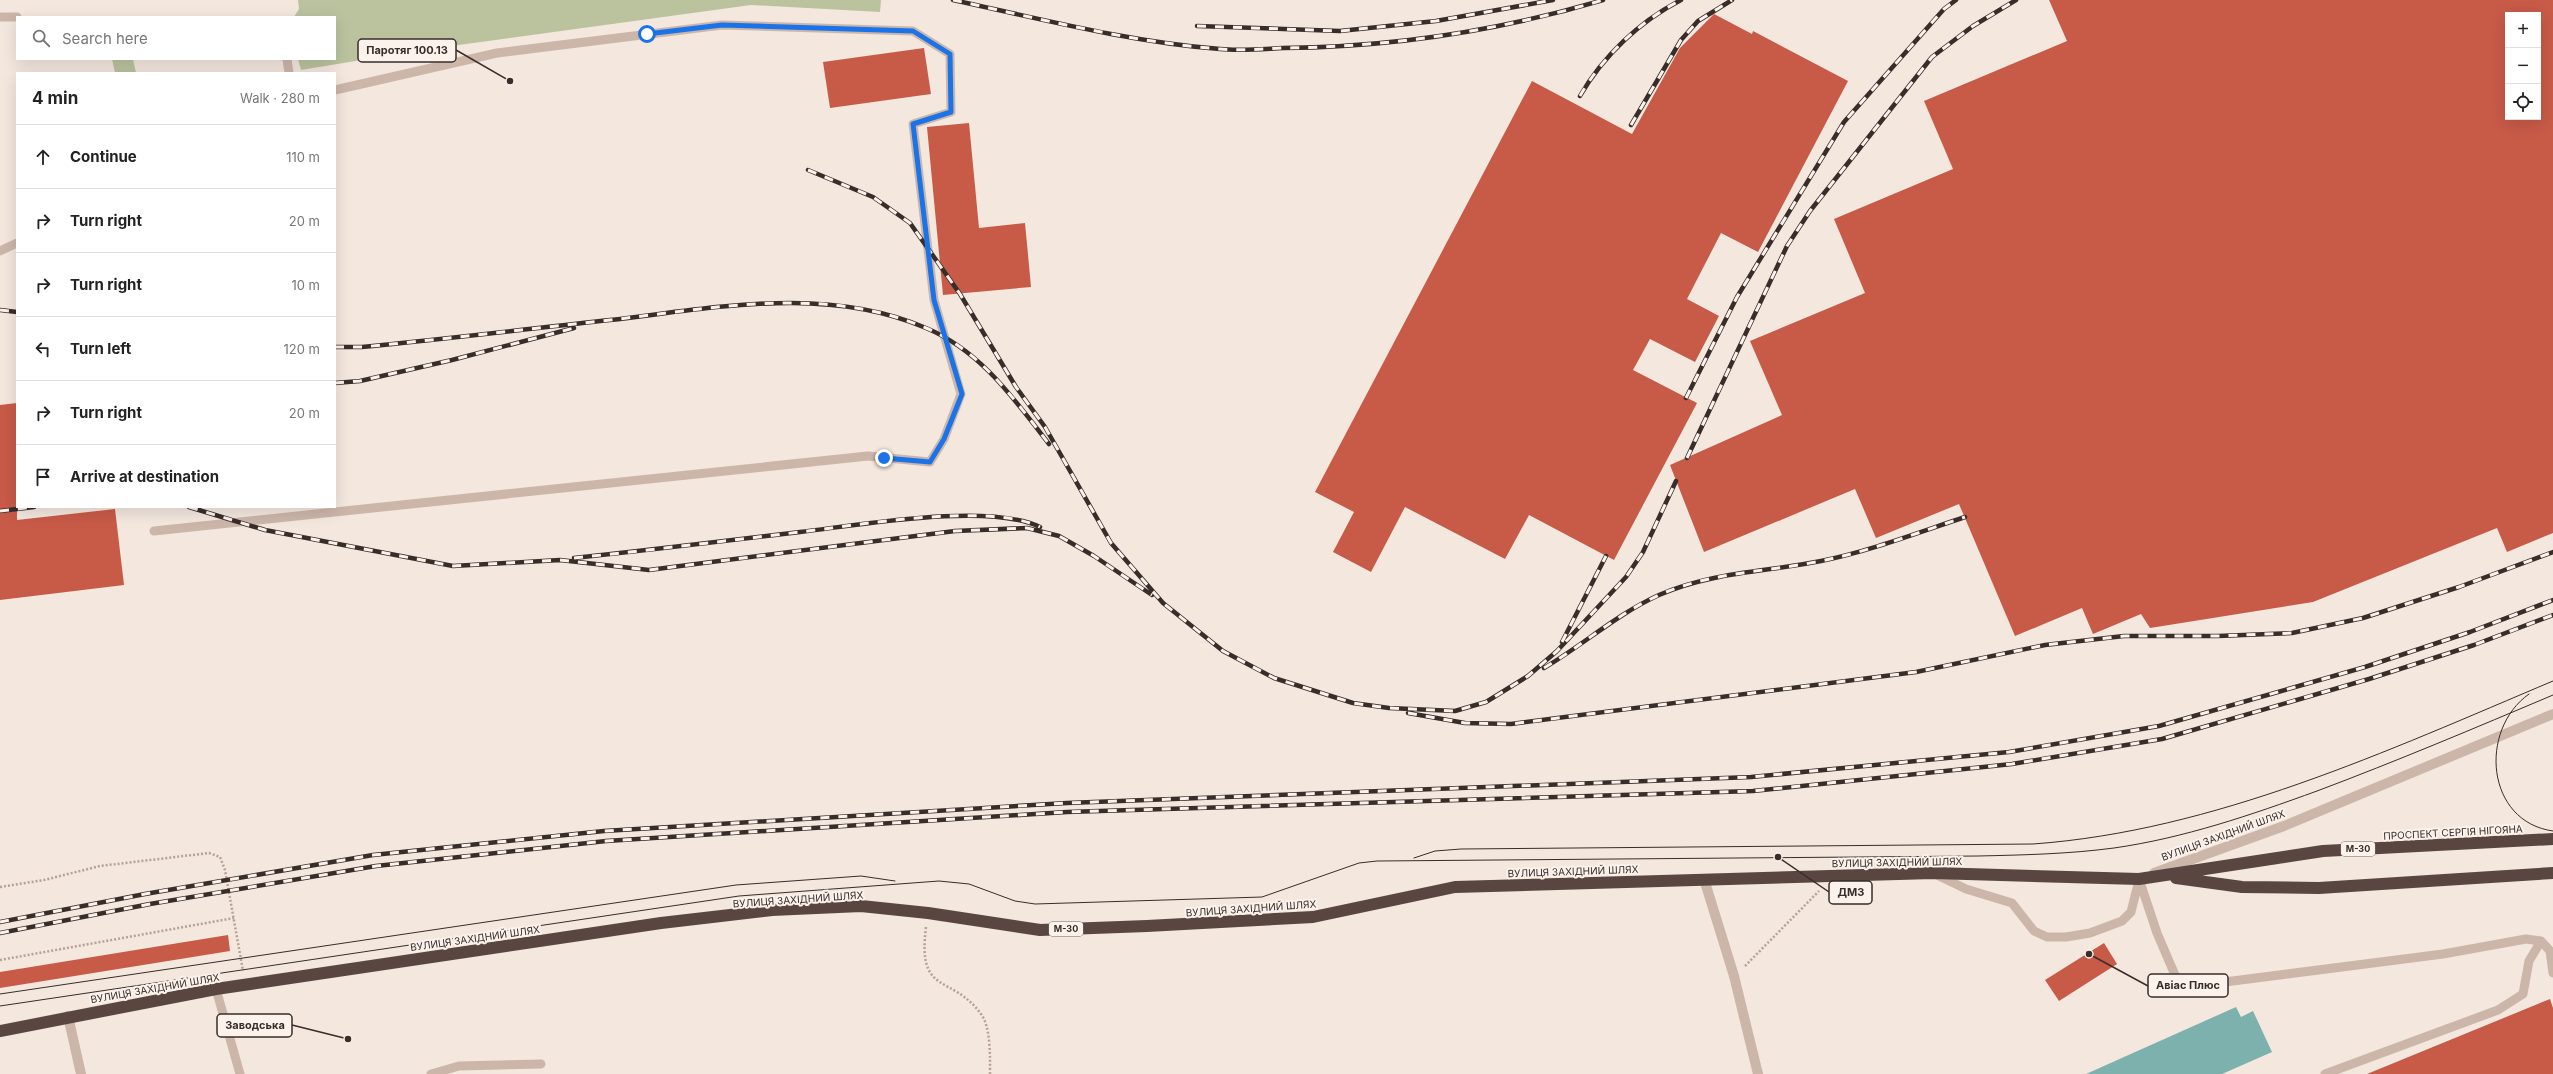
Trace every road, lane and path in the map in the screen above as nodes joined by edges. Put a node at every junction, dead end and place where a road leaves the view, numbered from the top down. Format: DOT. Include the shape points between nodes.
graph roads {
  1 [pos="0,17"];
  2 [pos="16,17"];
  3 [pos="287,60"];
  4 [pos="289,72"];
  5 [pos="336,90"];
  6 [pos="16,243"];
  7 [pos="0,251"];
  8 [pos="154,531"];
  9 [pos="2553,714"];
  10 [pos="2553,839"];
  11 [pos="1933,872"];
  12 [pos="2553,873"];
  13 [pos="1835,875"];
  14 [pos="2165,877"];
  15 [pos="1704,879"];
  16 [pos="2139,879"];
  17 [pos="0,887"];
  18 [pos="928,913"];
  19 [pos="234,918"];
  20 [pos="2541,941"];
  21 [pos="0,960"];
  22 [pos="2553,973"];
  23 [pos="1734,976"];
  24 [pos="245,985"];
  25 [pos="216,989"];
  26 [pos="68,1016"];
  27 [pos="0,1031"];
  28 [pos="542,1064"];
  29 [pos="80,1074"];
  30 [pos="240,1074"];
  31 [pos="431,1074"];
  32 [pos="990,1074"];
  33 [pos="1758,1074"];
  34 [pos="2325,1074"];
  1 -- 2 [label="lane"];
  3 -- 4 [label="lane"];
  5 -- 8 [label="lane" via="496,53 722,25 913,31 950,54 951,112 913,124 934,300 962,394 944,439 930,462 868,456"];
  6 -- 7 [label="lane"];
  9 -- 16 [label="street, ВУЛИЦЯ ЗАХІДНИЙ ШЛЯХ" via="2284,826"];
  10 -- 14 [label="highway, ПРОСПЕКТ СЕРГІЯ НІГОЯНА / М-30" via="2323,851 2235,863"];
  11 -- 13 [label="highway, ВУЛИЦЯ ЗАХІДНИЙ ШЛЯХ / М-30"];
  11 -- 16 [label="highway, ВУЛИЦЯ ЗАХІДНИЙ ШЛЯХ / М-30"];
  11 -- 16 [label="lane" via="1966,888 2012,903 2034,931 2047,937 2090,933 2122,921 2131,912"];
  12 -- 14 [label="highway, ПРОСПЕКТ СЕРГІЯ НІГОЯНА / М-30" via="2319,888 2242,887"];
  13 -- 15 [label="highway, ВУЛИЦЯ ЗАХІДНИЙ ШЛЯХ / М-30"];
  13 -- 23 [label="path"];
  14 -- 16 [label="highway, ПРОСПЕКТ СЕРГІЯ НІГОЯНА / М-30"];
  15 -- 18 [label="highway, ВУЛИЦЯ ЗАХІДНИЙ ШЛЯХ / М-30" via="1455,887 1313,916 1155,926 1040,930"];
  15 -- 23 [label="street"];
  16 -- 20 [label="lane" via="2178,982 2217,983 2443,954 2526,939"];
  17 -- 19 [label="path" via="44,880 100,866 209,853 220,857"];
  18 -- 24 [label="highway, ВУЛИЦЯ ЗАХІДНИЙ ШЛЯХ / М-30" via="861,906 772,910 653,924"];
  18 -- 32 [label="path" via="924,963 938,983 962,994 982,1015 990,1044"];
  19 -- 21 [label="path"];
  19 -- 24 [label="path"];
  20 -- 22 [label="lane" via="2550,951"];
  20 -- 34 [label="lane" via="2529,961 2523,994 2498,1010"];
  23 -- 33 [label="street"];
  24 -- 25 [label="highway, ВУЛИЦЯ ЗАХІДНИЙ ШЛЯХ / М-30"];
  25 -- 26 [label="highway, ВУЛИЦЯ ЗАХІДНИЙ ШЛЯХ / М-30"];
  25 -- 30 [label="lane"];
  26 -- 27 [label="highway, ВУЛИЦЯ ЗАХІДНИЙ ШЛЯХ / М-30"];
  26 -- 29 [label="street"];
  28 -- 31 [label="lane" via="459,1066"];
}
